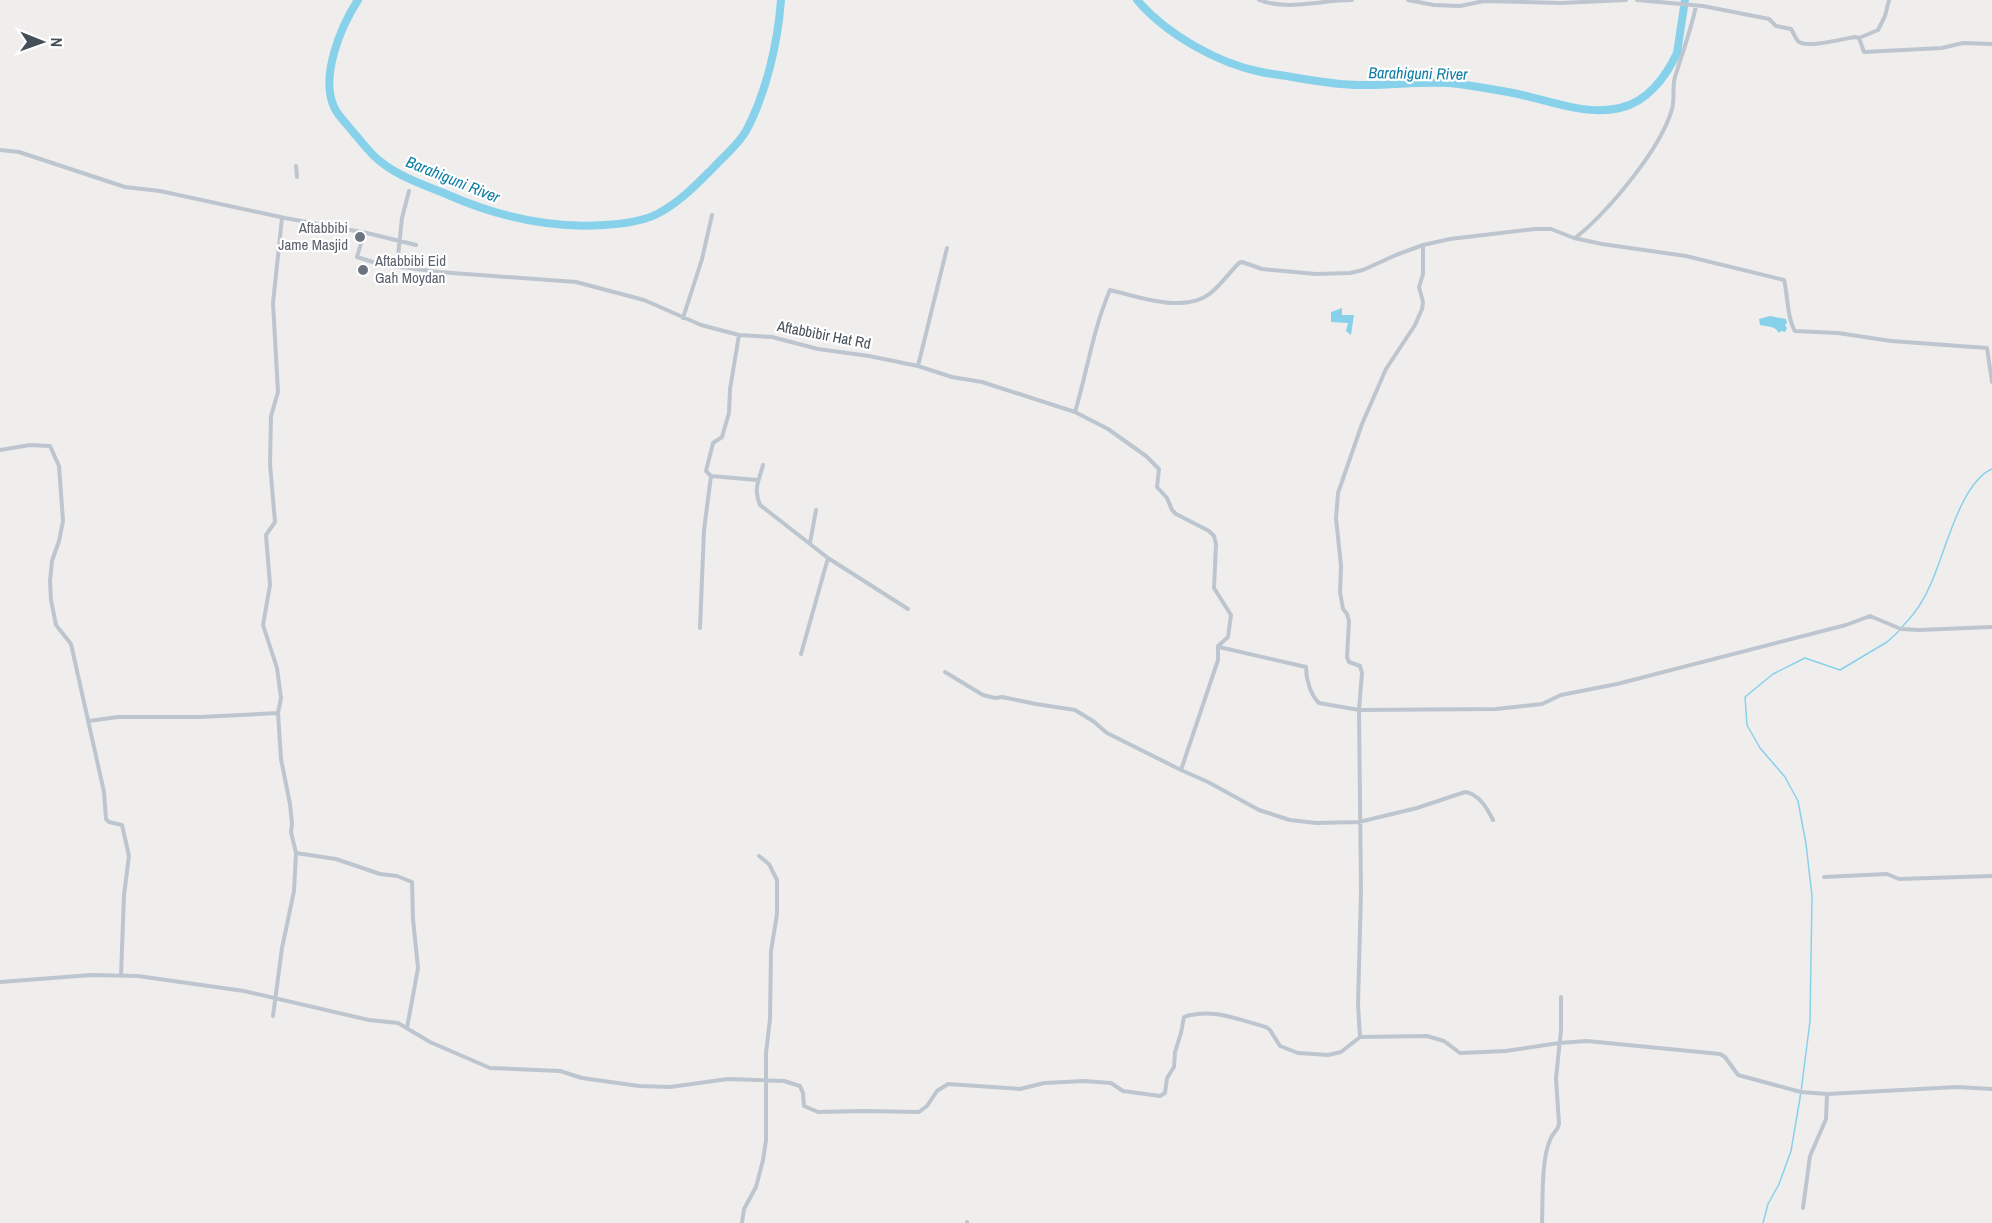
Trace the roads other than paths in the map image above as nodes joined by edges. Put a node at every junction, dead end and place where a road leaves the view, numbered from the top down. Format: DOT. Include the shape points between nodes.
graph roads {
  1 [pos="1259,0"];
  2 [pos="1352,0"];
  3 [pos="1408,0"];
  4 [pos="1626,0"];
  5 [pos="1637,0"];
  6 [pos="1890,0"];
  7 [pos="1696,6"];
  8 [pos="1859,38"];
  9 [pos="1992,44"];
  10 [pos="0,150"];
  11 [pos="296,166"];
  12 [pos="297,177"];
  13 [pos="409,191"];
  14 [pos="712,214"];
  15 [pos="282,218"];
  16 [pos="364,233"];
  17 [pos="1575,238"];
  18 [pos="399,240"];
  19 [pos="416,244"];
  20 [pos="1424,245"];
  21 [pos="947,248"];
  22 [pos="397,266"];
  23 [pos="683,318"];
  24 [pos="739,335"];
  25 [pos="918,366"];
  26 [pos="1992,382"];
  27 [pos="1075,412"];
  28 [pos="0,450"];
  29 [pos="763,465"];
  30 [pos="711,476"];
  31 [pos="757,480"];
  32 [pos="816,510"];
  33 [pos="810,543"];
  34 [pos="828,558"];
  35 [pos="908,609"];
  36 [pos="1992,627"];
  37 [pos="700,628"];
  38 [pos="1218,646"];
  39 [pos="801,654"];
  40 [pos="945,672"];
  41 [pos="1359,710"];
  42 [pos="278,713"];
  43 [pos="89,721"];
  44 [pos="1181,770"];
  45 [pos="1493,820"];
  46 [pos="1359,822"];
  47 [pos="296,853"];
  48 [pos="759,856"];
  49 [pos="1992,876"];
  50 [pos="1824,877"];
  51 [pos="121,975"];
  52 [pos="0,982"];
  53 [pos="1561,997"];
  54 [pos="273,1016"];
  55 [pos="406,1028"];
  56 [pos="1360,1038"];
  57 [pos="1559,1043"];
  58 [pos="766,1080"];
  59 [pos="1992,1089"];
  60 [pos="1827,1094"];
  61 [pos="1803,1208"];
  62 [pos="742,1223"];
  63 [pos="1542,1223"];
  1 -- 2 [label="street" via="1292,5"];
  3 -- 4 [label="street" via="1460,6 1484,1"];
  5 -- 7 [label="street"];
  6 -- 8 [label="street" via="1878,30"];
  7 -- 8 [label="street" via="1769,19 1776,26 1791,29 1800,42"];
  7 -- 17 [label="street" via="1663,133 1624,187"];
  8 -- 9 [label="street" via="1863,52"];
  10 -- 15 [label="street" via="19,152 125,187 160,190"];
  11 -- 12 [label="street"];
  13 -- 18 [label="street"];
  14 -- 23 [label="street"];
  15 -- 16 [label="street"];
  15 -- 42 [label="street" via="273,303 278,392 271,416 270,464 275,522 266,535 270,585 263,625 277,668 281,698"];
  16 -- 18 [label="street"];
  16 -- 22 [label="street, Aftabbibir Hat Rd" via="357,257"];
  17 -- 20 [label="street" via="1551,229 1535,229"];
  17 -- 26 [label="street" via="1686,256 1784,280 1790,324 1796,331 1987,348"];
  18 -- 19 [label="street"];
  18 -- 22 [label="street"];
  20 -- 27 [label="street" via="1350,273 1262,269 1242,262 1212,292 1194,301 1167,304 1110,290"];
  20 -- 41 [label="street" via="1419,291 1422,309 1386,369 1338,494 1340,592 1349,621 1348,660 1360,666 1362,673"];
  21 -- 25 [label="street"];
  22 -- 23 [label="street, Aftabbibir Hat Rd" via="576,282 644,300"];
  23 -- 24 [label="street, Aftabbibir Hat Rd"];
  24 -- 25 [label="street, Aftabbibir Hat Rd" via="772,337"];
  24 -- 30 [label="street" via="729,413 722,437 712,443 707,463 706,471"];
  25 -- 27 [label="street, Aftabbibir Hat Rd"];
  27 -- 38 [label="street, Aftabbibir Hat Rd" via="1108,429 1157,466 1157,487 1172,510 1214,536 1215,590 1231,615 1228,637"];
  28 -- 43 [label="street" via="50,446 59,466 63,522 52,561 51,600 56,625 71,644"];
  29 -- 31 [label="street"];
  30 -- 31 [label="street"];
  30 -- 37 [label="street" via="704,530"];
  31 -- 33 [label="street" via="760,505"];
  32 -- 33 [label="street"];
  33 -- 34 [label="street"];
  34 -- 35 [label="street"];
  34 -- 39 [label="street"];
  36 -- 41 [label="street" via="1900,629 1870,616 1846,626 1561,695 1542,704 1496,709"];
  38 -- 41 [label="street" via="1305,667 1318,702"];
  38 -- 44 [label="street" via="1218,660"];
  40 -- 44 [label="street" via="983,695 1075,710 1107,733"];
  41 -- 46 [label="street"];
  42 -- 43 [label="street"];
  42 -- 47 [label="street"];
  43 -- 51 [label="street" via="106,819 122,825 129,852"];
  44 -- 46 [label="street" via="1280,818 1316,823"];
  45 -- 46 [label="street" via="1473,793 1466,792"];
  46 -- 56 [label="street"];
  47 -- 54 [label="street" via="294,891"];
  47 -- 55 [label="street" via="336,859 412,882 418,968"];
  48 -- 58 [label="street" via="770,864 777,880"];
  49 -- 50 [label="street"];
  51 -- 52 [label="street"];
  51 -- 55 [label="street" via="244,991 398,1023"];
  53 -- 57 [label="street"];
  55 -- 58 [label="street" via="490,1068 560,1071 639,1086"];
  56 -- 57 [label="street" via="1427,1036 1444,1041 1460,1053"];
  56 -- 58 [label="street" via="1341,1052 1298,1053 1280,1046 1266,1027 1216,1014 1187,1015 1182,1021 1174,1067 1167,1078 1165,1093 1160,1096 1123,1090 1111,1083 1083,1081 1020,1089 948,1084 920,1112 818,1113 804,1106 800,1086"];
  57 -- 60 [label="street" via="1587,1041 1720,1054 1738,1075 1802,1092"];
  57 -- 63 [label="street" via="1559,1124 1550,1139 1547,1156"];
  58 -- 62 [label="street" via="763,1160"];
  59 -- 60 [label="street" via="1957,1087"];
  60 -- 61 [label="street" via="1826,1119 1810,1156"];
}
